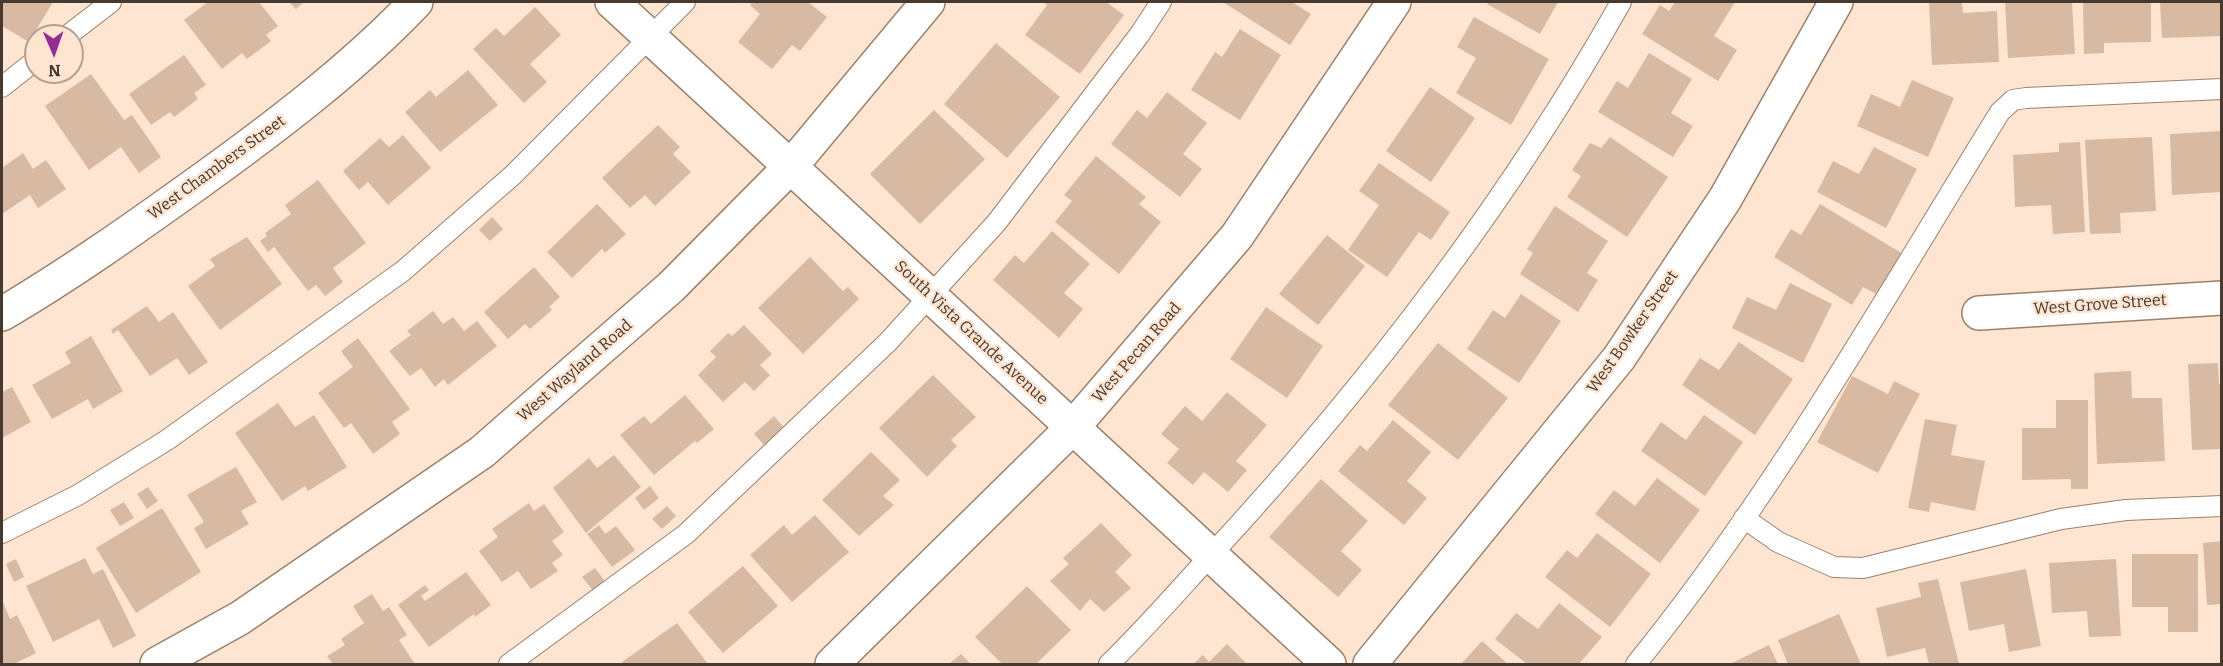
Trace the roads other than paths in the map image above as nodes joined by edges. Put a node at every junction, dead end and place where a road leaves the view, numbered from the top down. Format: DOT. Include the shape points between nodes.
graph roads {
  1 [pos="111,2"];
  2 [pos="416,2"];
  3 [pos="612,2"];
  4 [pos="685,2"];
  5 [pos="928,2"];
  6 [pos="1161,2"];
  7 [pos="1394,2"];
  8 [pos="1621,2"];
  9 [pos="1836,2"];
  10 [pos="83,24"];
  11 [pos="648,35"];
  12 [pos="24,70"];
  13 [pos="2,87"];
  14 [pos="2222,89"];
  15 [pos="792,165"];
  16 [pos="929,295"];
  17 [pos="2222,298"];
  18 [pos="1980,313"];
  19 [pos="2,314"];
  20 [pos="1072,428"];
  21 [pos="2222,506"];
  22 [pos="1744,518"];
  23 [pos="2,533"];
  24 [pos="1210,555"];
  25 [pos="158,664"];
  26 [pos="509,664"];
  27 [pos="832,664"];
  28 [pos="1108,664"];
  29 [pos="1329,664"];
  30 [pos="1370,664"];
  31 [pos="1636,664"];
  1 -- 10 [label="lane"];
  2 -- 19 [label="street, West Chambers Street" via="284,121 135,228"];
  3 -- 11 [label="street, South Vista Grande Avenue"];
  4 -- 11 [label="lane"];
  5 -- 15 [label="street, West Wayland Road"];
  6 -- 16 [label="lane" via="997,222"];
  7 -- 20 [label="street, West Pecan Road" via="1237,236"];
  8 -- 24 [label="lane" via="1516,172 1427,300 1302,454"];
  9 -- 30 [label="street, West Bowker Street" via="1725,199 1619,358"];
  11 -- 15 [label="street, South Vista Grande Avenue"];
  11 -- 23 [label="lane" via="513,175 403,271 167,440 78,495"];
  12 -- 13 [label="lane"];
  14 -- 22 [label="lane" via="2013,100 2000,112 1810,419"];
  15 -- 16 [label="street, South Vista Grande Avenue"];
  15 -- 25 [label="street, West Wayland Road" via="671,287 482,452 240,618"];
  16 -- 20 [label="street, South Vista Grande Avenue"];
  16 -- 26 [label="lane" via="888,342 686,534"];
  17 -- 18 [label="street, West Grove Street"];
  20 -- 24 [label="street, South Vista Grande Avenue"];
  20 -- 27 [label="street, West Pecan Road"];
  21 -- 22 [label="lane" via="2126,510 2061,519 1863,568 1834,567 1778,542"];
  22 -- 31 [label="lane"];
  24 -- 28 [label="lane"];
  24 -- 29 [label="street, South Vista Grande Avenue"];
}
